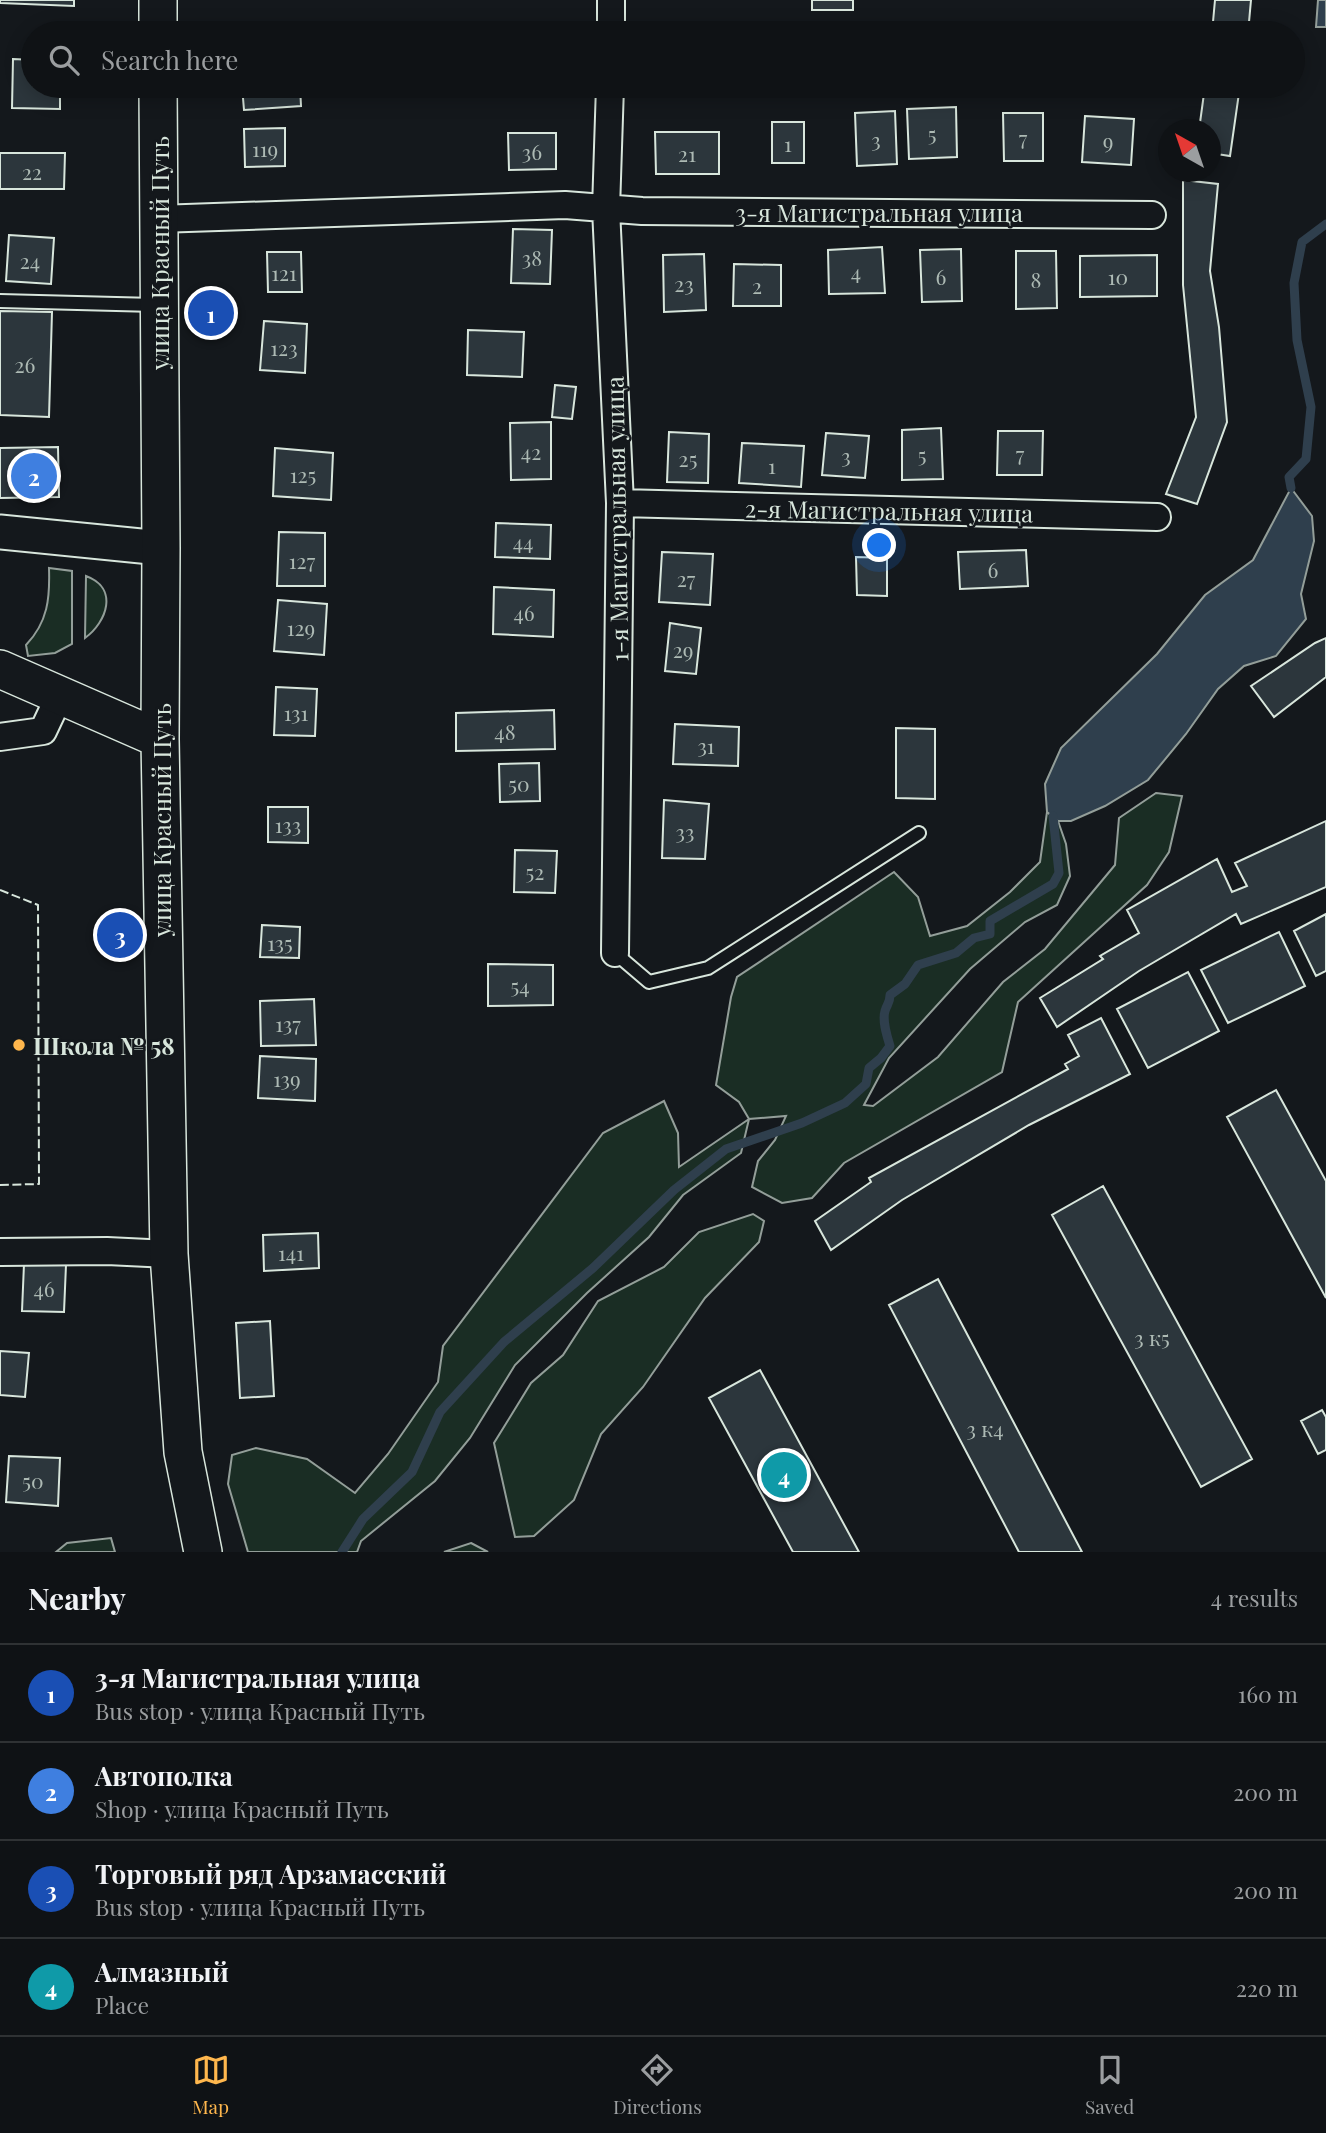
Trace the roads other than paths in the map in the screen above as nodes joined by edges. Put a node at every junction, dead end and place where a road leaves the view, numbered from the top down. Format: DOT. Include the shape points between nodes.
graph roads {
  1 [pos="158,0"];
  2 [pos="611,0"];
  3 [pos="158,21"];
  4 [pos="611,21"];
  5 [pos="158,98"];
  6 [pos="610,98"];
  7 [pos="606,209"];
  8 [pos="1152,215"];
  9 [pos="158,219"];
  10 [pos="0,301"];
  11 [pos="159,305"];
  12 [pos="620,503"];
  13 [pos="1157,517"];
  14 [pos="0,532"];
  15 [pos="161,548"];
  16 [pos="0,669"];
  17 [pos="61,695"];
  18 [pos="0,737"];
  19 [pos="160,739"];
  20 [pos="919,833"];
  21 [pos="615,953"];
  22 [pos="0,1252"];
  23 [pos="169,1254"];
  24 [pos="203,1552"];
  1 -- 3 [label="main road"];
  2 -- 4 [label="street"];
  5 -- 9 [label="main road, улица Красный Путь"];
  6 -- 7 [label="street, 1-я Магистральная улица"];
  7 -- 8 [label="street, 3-я Магистральная улица"];
  7 -- 9 [label="street, 3-я Магистральная улица" via="565,205"];
  7 -- 12 [label="street, 1-я Магистральная улица"];
  9 -- 11 [label="main road, улица Красный Путь"];
  10 -- 11 [label="lane"];
  11 -- 15 [label="main road, улица Красный Путь"];
  12 -- 13 [label="street, 2-я Магистральная улица"];
  12 -- 21 [label="street, 1-я Магистральная улица"];
  14 -- 15 [label="street"];
  15 -- 19 [label="main road, улица Красный Путь"];
  16 -- 17 [label="main road"];
  17 -- 18 [label="street" via="43,731"];
  17 -- 19 [label="main road"];
  19 -- 23 [label="main road, улица Красный Путь"];
  20 -- 21 [label="lane" via="708,968 649,982"];
  22 -- 23 [label="street"];
  23 -- 24 [label="main road, улица Красный Путь" via="183,1452"];
}
